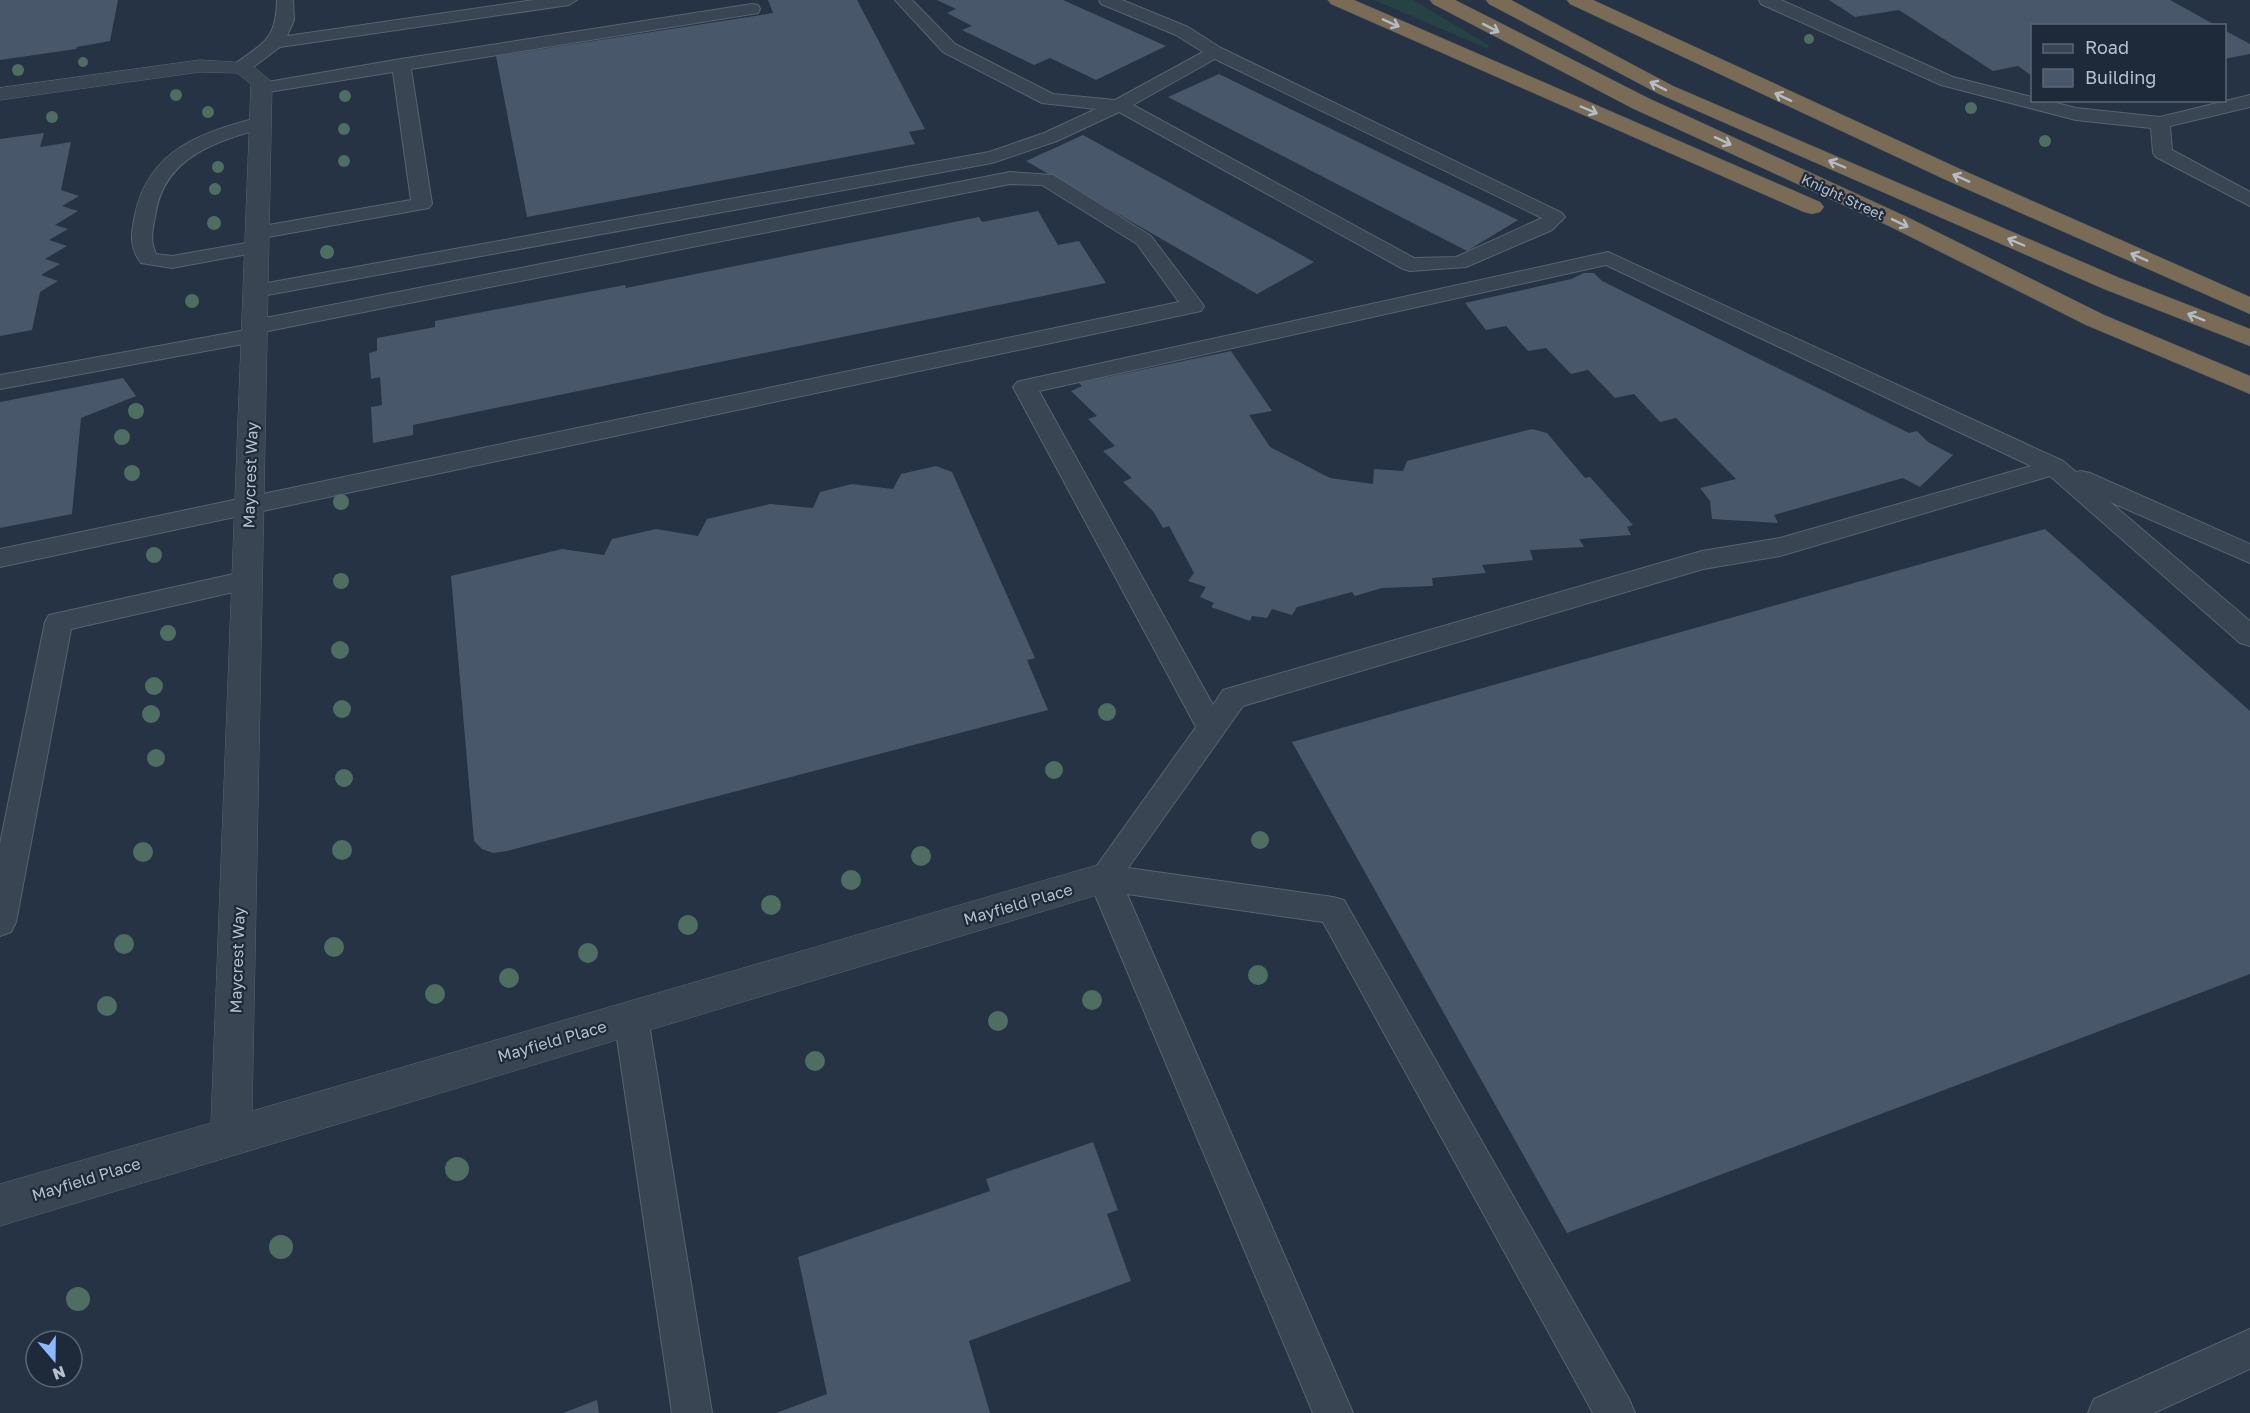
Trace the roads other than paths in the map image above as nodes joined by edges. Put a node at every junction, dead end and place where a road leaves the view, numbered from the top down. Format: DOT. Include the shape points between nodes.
graph roads {
  1 [pos="285,0"];
  2 [pos="569,0"];
  3 [pos="903,0"];
  4 [pos="1107,0"];
  5 [pos="1338,0"];
  6 [pos="1440,0"];
  7 [pos="1496,0"];
  8 [pos="1767,0"];
  9 [pos="1581,1"];
  10 [pos="752,9"];
  11 [pos="275,43"];
  12 [pos="1215,52"];
  13 [pos="401,64"];
  14 [pos="242,67"];
  15 [pos="262,88"];
  16 [pos="0,94"];
  17 [pos="2250,101"];
  18 [pos="1121,106"];
  19 [pos="261,123"];
  20 [pos="2160,123"];
  21 [pos="2250,200"];
  22 [pos="257,240"];
  23 [pos="256,291"];
  24 [pos="2250,306"];
  25 [pos="2095,320"];
  26 [pos="255,331"];
  27 [pos="2250,338"];
  28 [pos="0,382"];
  29 [pos="2250,386"];
  30 [pos="2054,467"];
  31 [pos="249,506"];
  32 [pos="2250,554"];
  33 [pos="0,558"];
  34 [pos="247,580"];
  35 [pos="2250,636"];
  36 [pos="1211,728"];
  37 [pos="1104,878"];
  38 [pos="0,922"];
  39 [pos="631,1018"];
  40 [pos="231,1136"];
  41 [pos="0,1205"];
  42 [pos="2250,1349"];
  43 [pos="692,1413"];
  44 [pos="1333,1413"];
  45 [pos="1615,1413"];
  46 [pos="2108,1413"];
  1 -- 11 [label="lane" via="285,20"];
  2 -- 11 [label="lane"];
  3 -- 18 [label="lane" via="949,48 1049,99"];
  4 -- 12 [label="lane" via="1182,31"];
  5 -- 25 [label="highway, one-way" via="1878,235"];
  6 -- 25 [label="highway, Knight Street, one-way" via="1640,103 1899,222"];
  27 -- 7 [label="highway, Knight Street, one-way" via="2102,279 1666,90"];
  8 -- 20 [label="lane" via="1947,81 2076,114"];
  24 -- 9 [label="highway, one-way" via="1931,164"];
  10 -- 13 [label="lane"];
  11 -- 14 [label="lane"];
  12 -- 18 [label="lane"];
  12 -- 18 [label="lane" via="1556,217 1545,226 1459,263 1410,265"];
  13 -- 15 [label="lane"];
  13 -- 22 [label="lane" via="422,204"];
  14 -- 15 [label="street" via="262,82"];
  14 -- 16 [label="street" via="189,67"];
  15 -- 19 [label="street, Maycrest Way"];
  17 -- 20 [label="lane"];
  18 -- 23 [label="lane" via="1029,146 992,157"];
  19 -- 22 [label="street, Maycrest Way"];
  19 -- 22 [label="lane" via="198,145 162,170 150,190 140,244 148,259 172,262"];
  20 -- 21 [label="lane" via="2163,153"];
  22 -- 23 [label="street, Maycrest Way"];
  23 -- 26 [label="street, Maycrest Way"];
  25 -- 29 [label="highway, Knight Street"];
  26 -- 28 [label="lane"];
  26 -- 31 [label="street, Maycrest Way"];
  26 -- 31 [label="lane" via="1010,178 1046,179 1144,240 1193,306"];
  30 -- 32 [label="lane"];
  30 -- 35 [label="lane"];
  30 -- 36 [label="lane" via="1780,547 1702,560 1233,698"];
  30 -- 36 [label="lane" via="1608,258 1025,387"];
  31 -- 33 [label="lane"];
  31 -- 34 [label="street, Maycrest Way"];
  34 -- 38 [label="lane" via="59,622"];
  34 -- 40 [label="street, Maycrest Way"];
  36 -- 37 [label="lane"];
  37 -- 39 [label="street, Mayfield Place"];
  37 -- 44 [label="lane"];
  37 -- 45 [label="lane" via="1333,910"];
  39 -- 40 [label="street, Mayfield Place"];
  39 -- 43 [label="lane"];
  40 -- 41 [label="street, Mayfield Place"];
  42 -- 46 [label="lane"];
}
